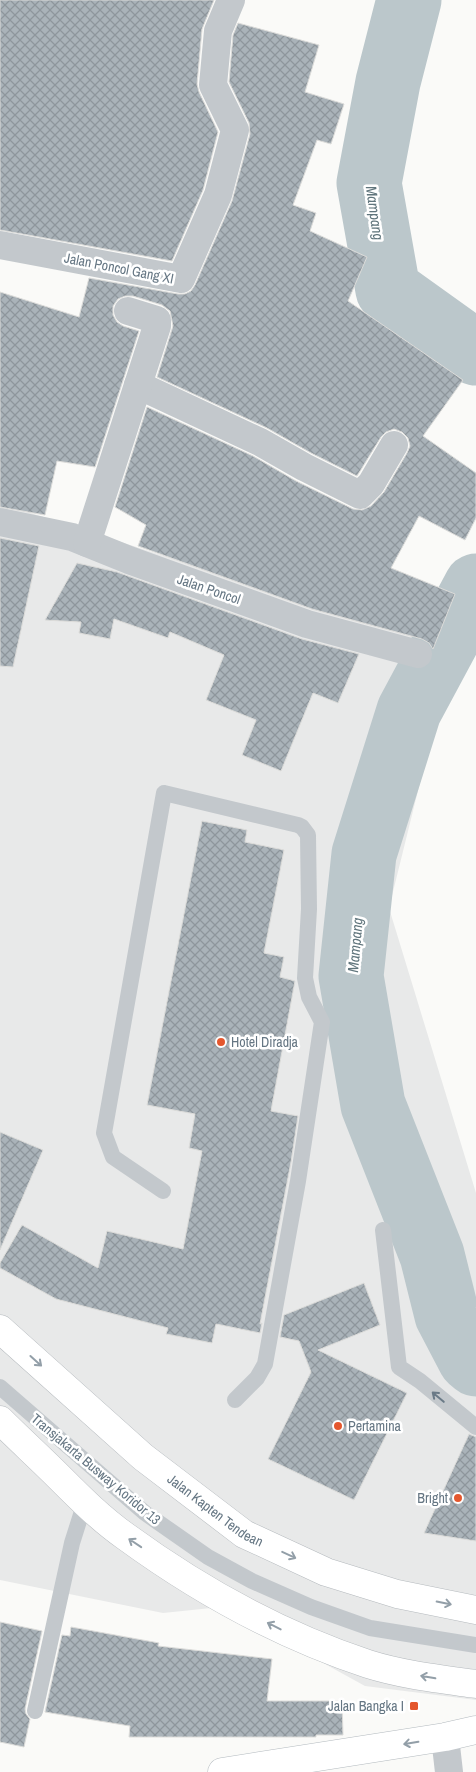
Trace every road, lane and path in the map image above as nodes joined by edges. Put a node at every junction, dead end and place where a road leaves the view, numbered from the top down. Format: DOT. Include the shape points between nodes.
graph roads {
  1 [pos="230,0"];
  2 [pos="0,245"];
  3 [pos="128,311"];
  4 [pos="138,385"];
  5 [pos="394,445"];
  6 [pos="0,522"];
  7 [pos="86,543"];
  8 [pos="418,654"];
  9 [pos="163,1191"];
  10 [pos="383,1230"];
  11 [pos="0,1329"];
  12 [pos="0,1387"];
  13 [pos="234,1400"];
  14 [pos="2,1427"];
  15 [pos="476,1427"];
  16 [pos="85,1502"];
  17 [pos="476,1610"];
  18 [pos="476,1645"];
  19 [pos="476,1684"];
  20 [pos="35,1711"];
  21 [pos="476,1730"];
  22 [pos="445,1737"];
  23 [pos="237,1771"];
  24 [pos="449,1772"];
  1 -- 2 [label="street, Jalan Poncol Gang XI" via="218,31 212,86 235,130 218,195 181,279"];
  3 -- 4 [label="street" via="157,320"];
  4 -- 5 [label="street" via="260,442 360,495 371,484"];
  4 -- 7 [label="street"];
  6 -- 7 [label="street, Jalan Poncol" via="72,537"];
  7 -- 8 [label="street, Jalan Poncol" via="308,624"];
  9 -- 13 [label="lane" via="113,1156 104,1133 164,793 298,825 308,835 305,978 309,997 322,1022 320,1045 264,1364 257,1378"];
  15 -- 10 [label="lane, one-way" via="399,1367"];
  11 -- 17 [label="main road, Jalan Kapten Tendean, one-way" via="143,1457 244,1534 326,1572 397,1594"];
  12 -- 18 [label="lane, Transjakarta Busway Koridor 13" via="145,1513 208,1558 311,1607 370,1628"];
  14 -- 16 [label="main road"];
  19 -- 16 [label="main road, one-way" via="369,1664 292,1635 200,1587 124,1535"];
  16 -- 20 [label="lane" via="70,1551"];
  21 -- 22 [label="main road"];
  22 -- 23 [label="main road, one-way"];
  22 -- 24 [label="street"];
}
